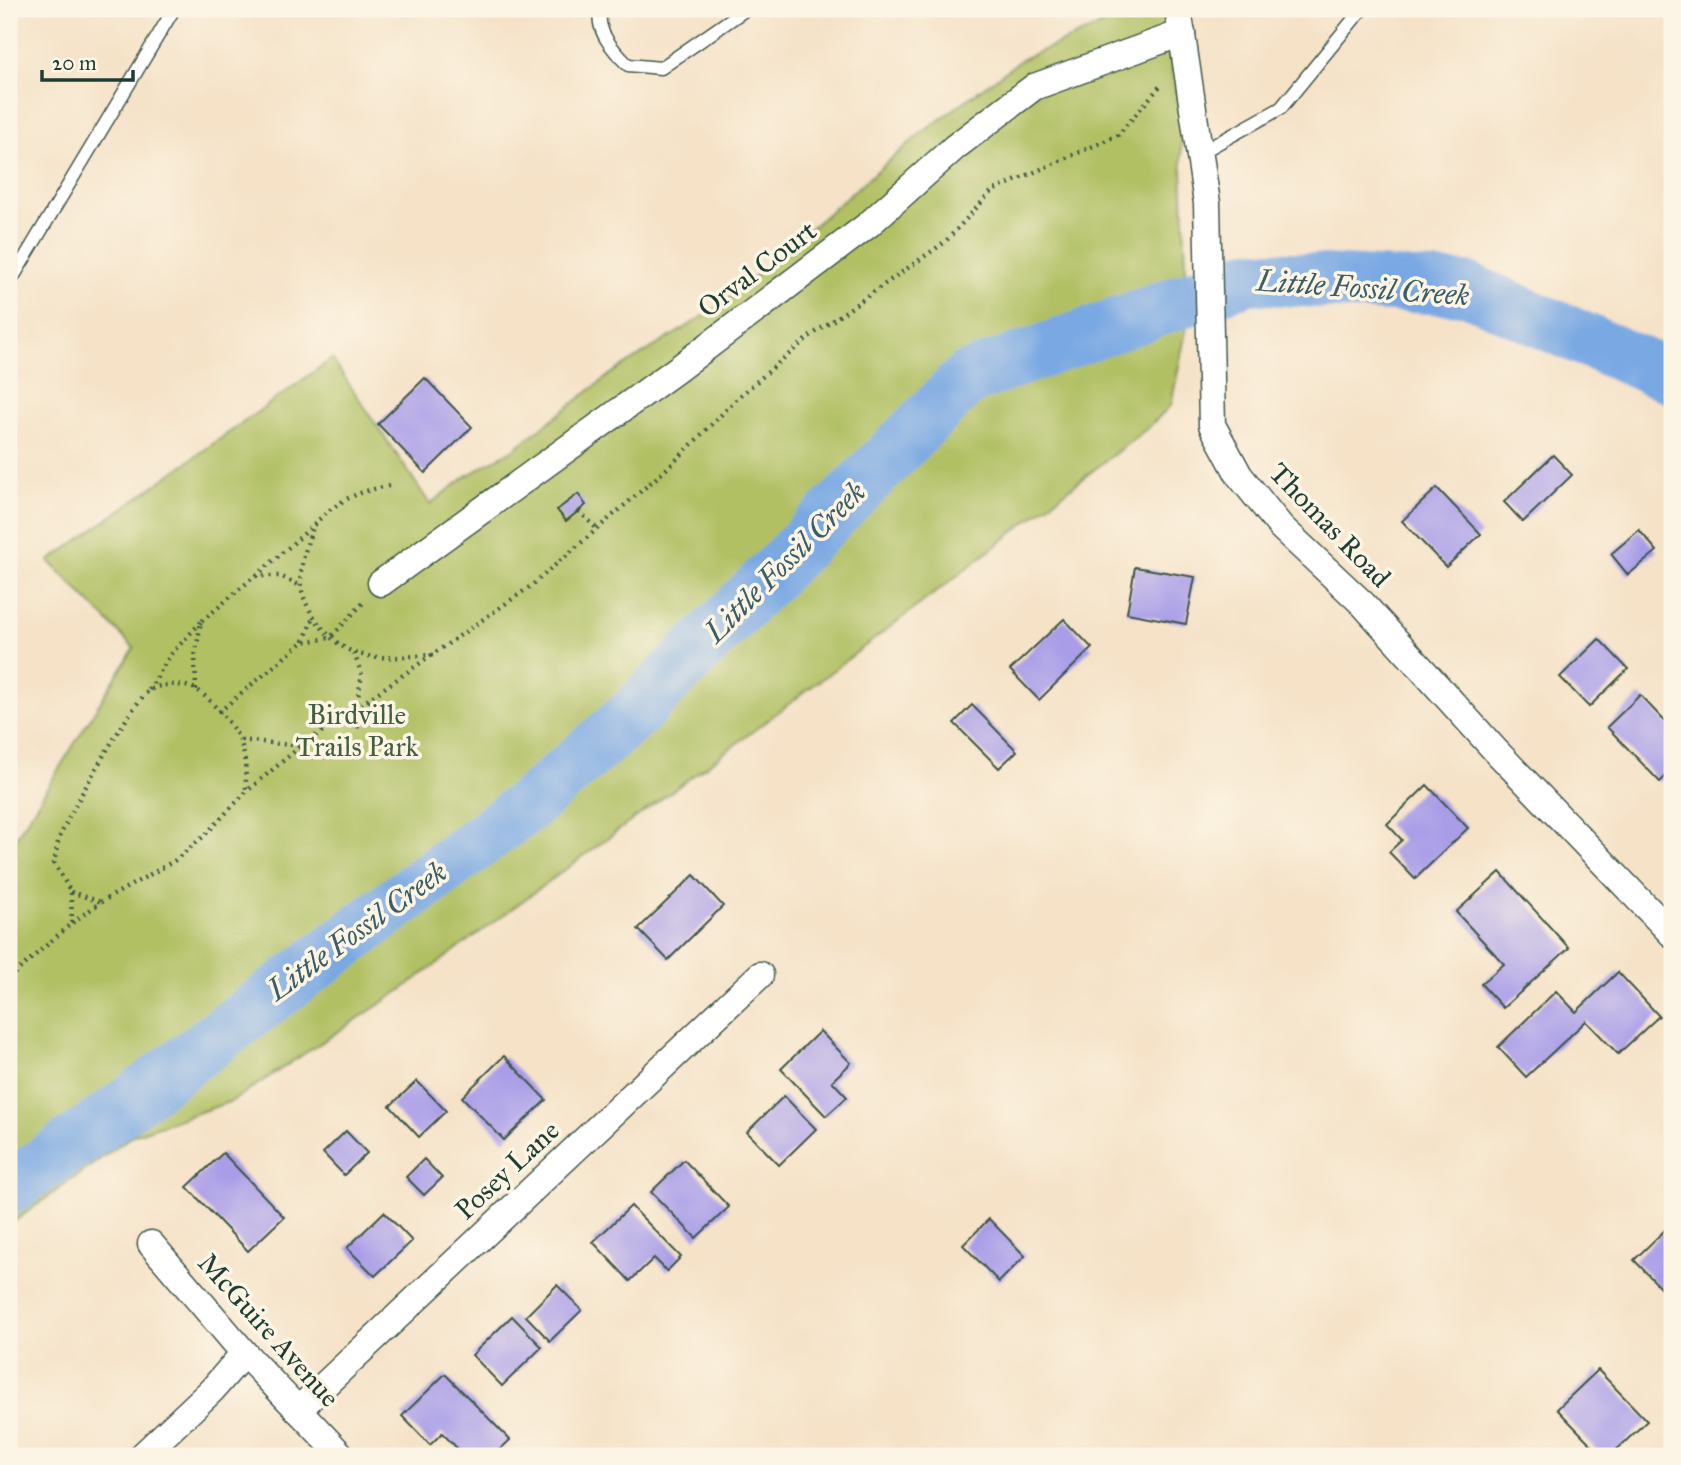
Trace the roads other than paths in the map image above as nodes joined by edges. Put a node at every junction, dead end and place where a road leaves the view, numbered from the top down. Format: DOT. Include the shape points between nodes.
graph roads {
  1 [pos="174,9"];
  2 [pos="601,9"];
  3 [pos="746,9"];
  4 [pos="1362,9"];
  5 [pos="1180,21"];
  6 [pos="1200,153"];
  7 [pos="9,285"];
  8 [pos="381,583"];
  9 [pos="1672,934"];
  10 [pos="760,975"];
  11 [pos="151,1244"];
  12 [pos="244,1353"];
  13 [pos="298,1410"];
  14 [pos="142,1456"];
  15 [pos="342,1456"];
  1 -- 7 [label="lane"];
  2 -- 3 [label="lane" via="609,46 628,65 661,68"];
  4 -- 6 [label="lane" via="1281,108"];
  5 -- 6 [label="street, Thomas Road"];
  5 -- 8 [label="street, Orval Court" via="1034,87 955,147 857,233"];
  6 -- 9 [label="street, Thomas Road" via="1207,203 1212,425 1239,475 1281,527 1363,604"];
  10 -- 13 [label="street, Posey Lane"];
  11 -- 12 [label="street, McGuire Avenue"];
  12 -- 13 [label="street, McGuire Avenue"];
  12 -- 14 [label="street"];
  13 -- 15 [label="street, McGuire Avenue"];
}
